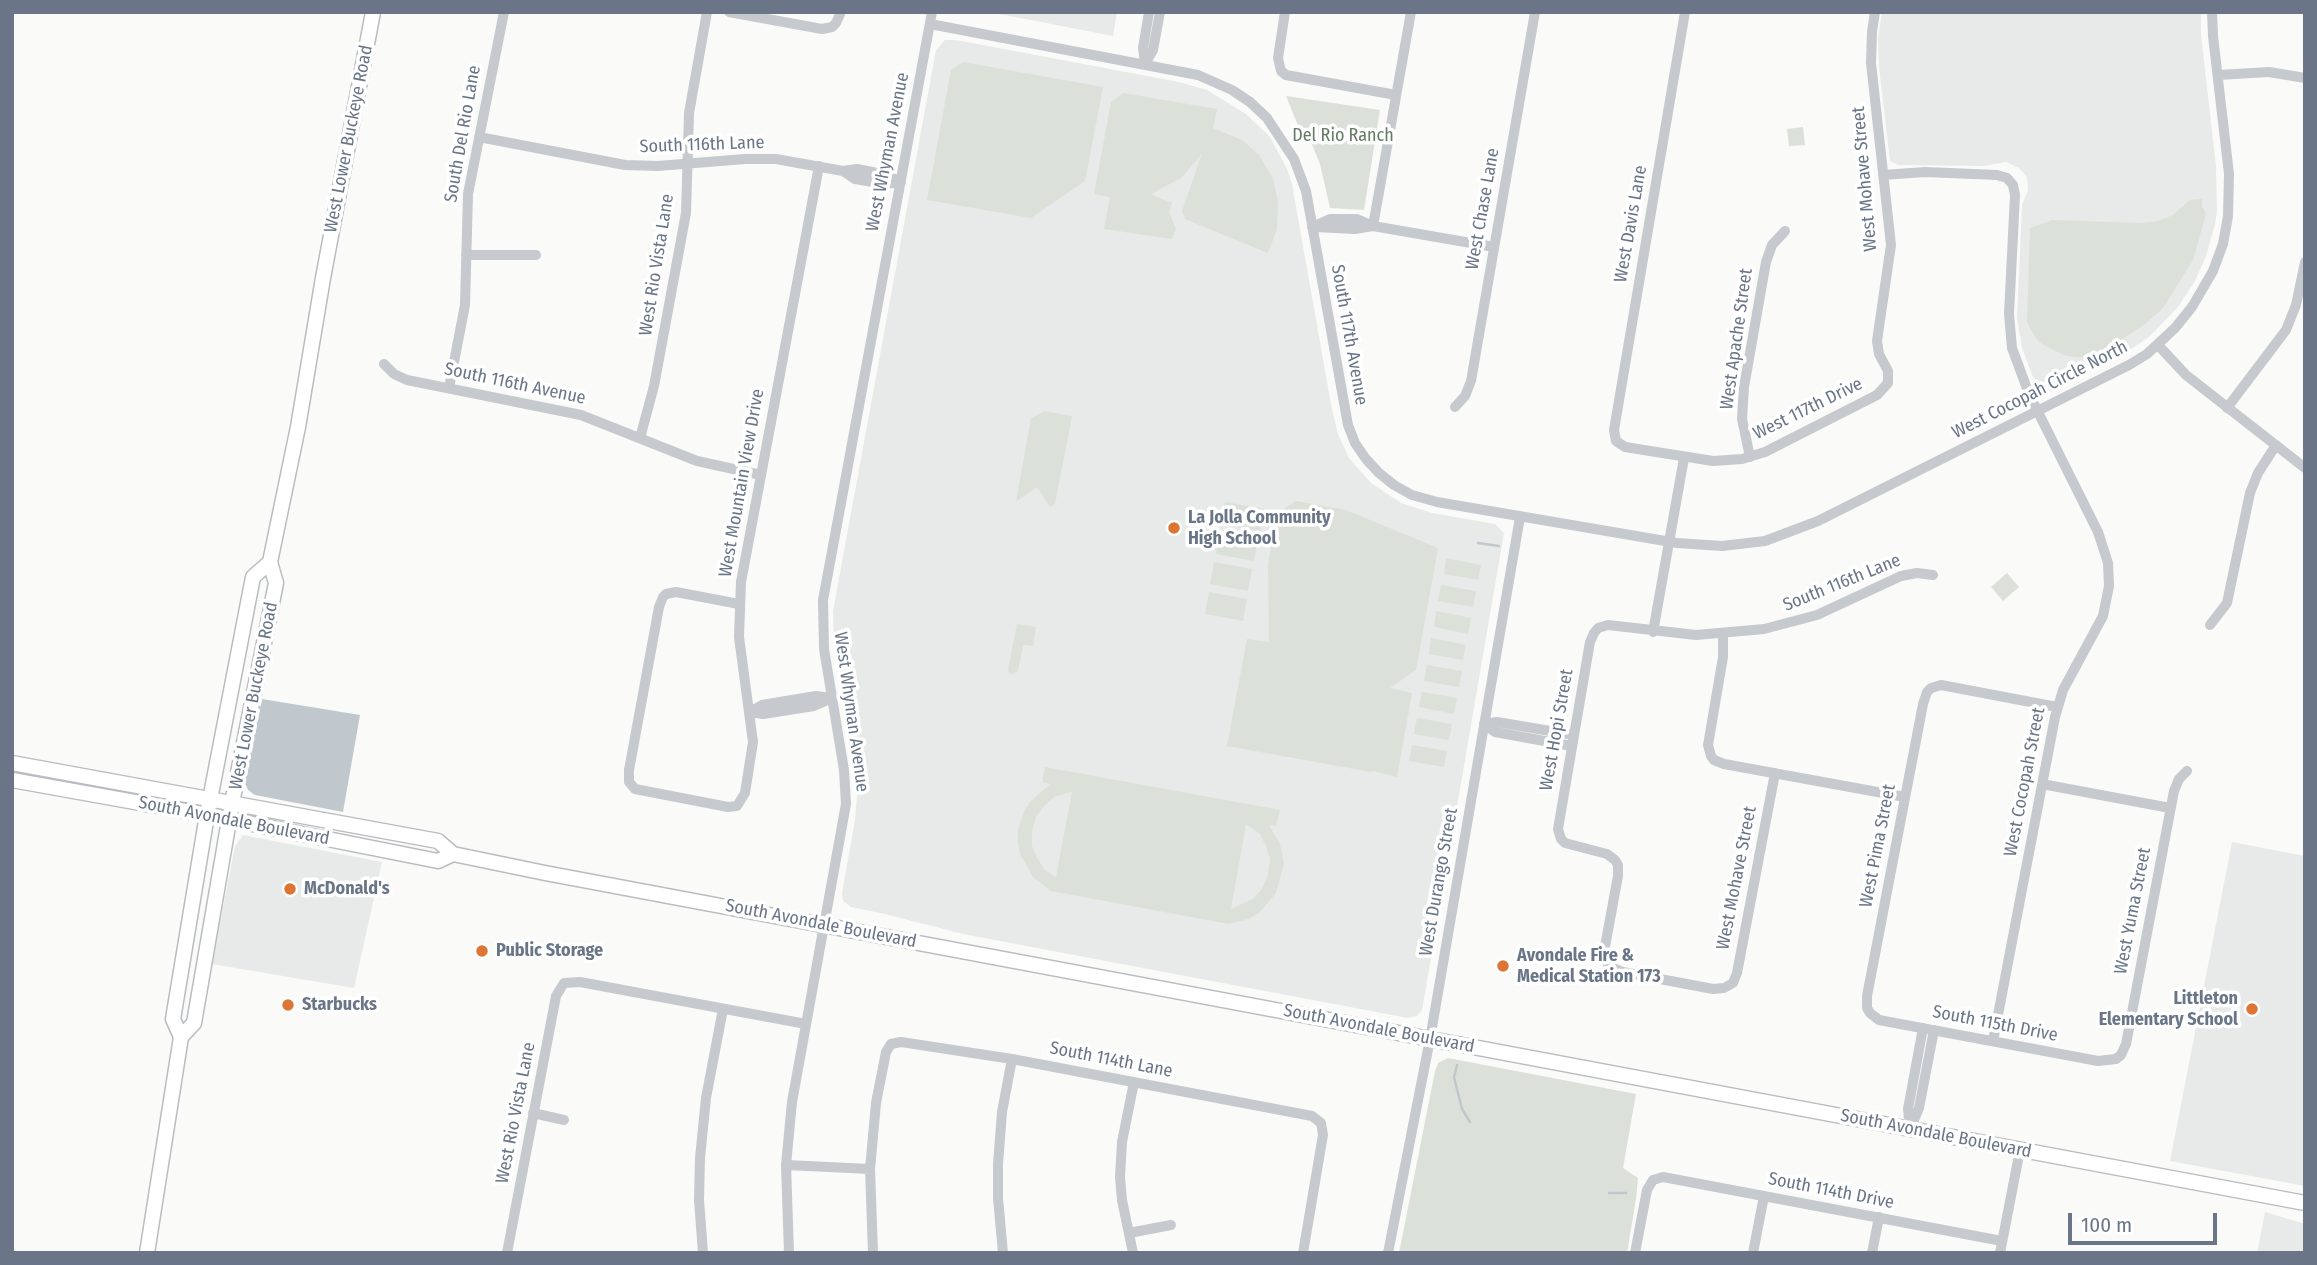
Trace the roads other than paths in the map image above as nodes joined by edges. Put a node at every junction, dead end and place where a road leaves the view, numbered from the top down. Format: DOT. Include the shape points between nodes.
graph roads {
  1 [pos="373,12"];
  2 [pos="504,12"];
  3 [pos="708,12"];
  4 [pos="729,12"];
  5 [pos="841,12"];
  6 [pos="1149,12"];
  7 [pos="1160,12"];
  8 [pos="1285,12"];
  9 [pos="1410,12"];
  10 [pos="1535,12"];
  11 [pos="1685,12"];
  12 [pos="1875,12"];
  13 [pos="2212,12"];
  14 [pos="931,18"];
  15 [pos="1145,64"];
  16 [pos="2218,75"];
  17 [pos="2305,78"];
  18 [pos="1396,95"];
  19 [pos="479,137"];
  20 [pos="688,164"];
  21 [pos="819,166"];
  22 [pos="1883,175"];
  23 [pos="901,182"];
  24 [pos="1373,226"];
  25 [pos="1312,227"];
  26 [pos="1785,231"];
  27 [pos="1494,247"];
  28 [pos="466,255"];
  29 [pos="536,255"];
  30 [pos="2305,262"];
  31 [pos="2158,345"];
  32 [pos="384,365"];
  33 [pos="1888,383"];
  34 [pos="449,388"];
  35 [pos="1455,407"];
  36 [pos="2227,408"];
  37 [pos="2038,411"];
  38 [pos="640,438"];
  39 [pos="1616,441"];
  40 [pos="2276,445"];
  41 [pos="1750,457"];
  42 [pos="1684,458"];
  43 [pos="2305,468"];
  44 [pos="761,475"];
  45 [pos="1520,517"];
  46 [pos="1806,527"];
  47 [pos="1668,542"];
  48 [pos="270,562"];
  49 [pos="1933,575"];
  50 [pos="739,604"];
  51 [pos="2210,625"];
  52 [pos="1598,628"];
  53 [pos="1653,632"];
  54 [pos="1723,634"];
  55 [pos="832,698"];
  56 [pos="2057,707"];
  57 [pos="750,712"];
  58 [pos="1484,724"];
  59 [pos="1573,740"];
  60 [pos="12,763"];
  61 [pos="2187,771"];
  62 [pos="1774,773"];
  63 [pos="12,780"];
  64 [pos="2042,784"];
  65 [pos="1905,797"];
  66 [pos="210,799"];
  67 [pos="232,803"];
  68 [pos="2170,808"];
  69 [pos="207,815"];
  70 [pos="230,820"];
  71 [pos="453,853"];
  72 [pos="825,925"];
  73 [pos="1606,963"];
  74 [pos="723,1009"];
  75 [pos="1870,1013"];
  76 [pos="806,1024"];
  77 [pos="1929,1030"];
  78 [pos="181,1037"];
  79 [pos="1430,1039"];
  80 [pos="1993,1041"];
  81 [pos="1012,1059"];
  82 [pos="2116,1059"];
  83 [pos="1134,1082"];
  84 [pos="533,1113"];
  85 [pos="564,1119"];
  86 [pos="1910,1129"];
  87 [pos="2020,1150"];
  88 [pos="786,1165"];
  89 [pos="870,1169"];
  90 [pos="1764,1196"];
  91 [pos="2305,1203"];
  92 [pos="1879,1217"];
  93 [pos="1171,1225"];
  94 [pos="1129,1233"];
  95 [pos="2002,1241"];
  96 [pos="147,1253"];
  97 [pos="507,1253"];
  98 [pos="703,1253"];
  99 [pos="789,1253"];
  100 [pos="873,1253"];
  101 [pos="1003,1253"];
  102 [pos="1133,1253"];
  103 [pos="1303,1253"];
  104 [pos="1388,1253"];
  105 [pos="1635,1253"];
  106 [pos="1753,1253"];
  107 [pos="1872,1253"];
  108 [pos="2000,1253"];
  1 -- 48 [label="main road, West Lower Buckeye Road"];
  2 -- 19 [label="street, South Del Rio Lane"];
  3 -- 20 [label="street, West Rio Vista Lane" via="689,113"];
  4 -- 5 [label="street" via="817,29 832,27"];
  6 -- 15 [label="street"];
  7 -- 15 [label="street" via="1153,50"];
  8 -- 18 [label="street" via="1278,51 1282,71 1297,78"];
  9 -- 18 [label="street"];
  10 -- 27 [label="street, West Chase Lane"];
  11 -- 39 [label="street, West Davis Lane" via="1614,425"];
  12 -- 22 [label="street, West Mohave Street" via="1871,63"];
  13 -- 16 [label="street, West Cocopah Circle North"];
  14 -- 15 [label="street, South 117th Avenue"];
  14 -- 23 [label="street, West Whyman Avenue"];
  15 -- 25 [label="street, South 117th Avenue" via="1210,79 1258,109 1294,159"];
  16 -- 17 [label="street" via="2269,72"];
  16 -- 31 [label="street, West Cocopah Circle North" via="2229,174 2226,230 2200,295"];
  18 -- 24 [label="street"];
  19 -- 20 [label="street, South 116th Lane" via="615,163"];
  19 -- 28 [label="street, South Del Rio Lane" via="468,194"];
  20 -- 21 [label="street, South 116th Lane" via="766,159"];
  20 -- 38 [label="street, West Rio Vista Lane" via="684,224"];
  21 -- 23 [label="street, South 116th Lane" via="857,169"];
  21 -- 44 [label="street, West Mountain View Drive"];
  22 -- 33 [label="street, West Mohave Street" via="1891,245 1877,341"];
  22 -- 37 [label="street, West Cocopah Street" via="1997,175 2011,181 2015,195 2011,337 2020,372"];
  23 -- 55 [label="street, West Whyman Avenue" via="823,600 822,633"];
  24 -- 25 [label="street"];
  24 -- 27 [label="street"];
  25 -- 45 [label="street, South 117th Avenue" via="1345,416 1366,459 1386,480 1420,498"];
  26 -- 41 [label="street, West Apache Street" via="1772,245 1766,262 1742,398"];
  27 -- 35 [label="street, West Chase Lane" via="1471,381"];
  28 -- 29 [label="street"];
  28 -- 34 [label="street, South Del Rio Lane" via="465,305"];
  30 -- 36 [label="street" via="2286,330"];
  31 -- 36 [label="street" via="2179,369"];
  31 -- 37 [label="street, West Cocopah Circle North" via="2129,365"];
  32 -- 34 [label="street, South 116th Avenue" via="400,377"];
  33 -- 41 [label="street, West 117th Drive" via="1877,395"];
  34 -- 38 [label="street, South 116th Avenue" via="581,415"];
  36 -- 40 [label="street"];
  37 -- 46 [label="street, West Cocopah Circle North"];
  37 -- 56 [label="street, West Cocopah Street" via="2098,532 2109,575 2103,615"];
  38 -- 44 [label="street, South 116th Avenue" via="697,461"];
  39 -- 42 [label="street, West 117th Drive" via="1630,449"];
  40 -- 43 [label="street"];
  40 -- 51 [label="street" via="2250,493 2227,603"];
  41 -- 42 [label="street, West 117th Drive"];
  42 -- 47 [label="street"];
  44 -- 50 [label="street, West Mountain View Drive"];
  45 -- 47 [label="street, South 117th Avenue"];
  45 -- 58 [label="street, West Durango Street"];
  46 -- 47 [label="street, South 117th Avenue" via="1766,541 1736,545"];
  47 -- 53 [label="street"];
  48 -- 66 [label="main road" via="253,577"];
  48 -- 67 [label="main road, West Lower Buckeye Road" via="276,583"];
  49 -- 54 [label="street, South 116th Lane" via="1901,576 1798,621"];
  50 -- 57 [label="street, West Mountain View Drive" via="740,650"];
  50 -- 57 [label="street, West Mountain View Drive" via="666,594 659,607 629,770 631,786 737,806 745,793 751,760"];
  52 -- 53 [label="street, South 116th Lane" via="1608,625"];
  52 -- 59 [label="street, West Hopi Street" via="1590,642"];
  53 -- 54 [label="street, South 116th Lane"];
  54 -- 62 [label="street" via="1710,756"];
  55 -- 57 [label="street" via="816,696 762,705"];
  55 -- 72 [label="street, West Whyman Avenue" via="846,804"];
  56 -- 64 [label="street, West Cocopah Street"];
  56 -- 65 [label="street, West Pima Street" via="1947,686 1931,688 1923,704"];
  58 -- 59 [label="street" via="1496,732"];
  58 -- 79 [label="street, West Durango Street"];
  59 -- 73 [label="street, West Hopi Street" via="1559,824 1561,839 1615,860 1618,876 1604,946"];
  60 -- 66 [label="main road, South Avondale Boulevard"];
  61 -- 68 [label="street, West Yuma Street" via="2176,785"];
  62 -- 65 [label="street"];
  62 -- 73 [label="street, West Mohave Street" via="1736,978 1728,986 1713,989 1623,972"];
  63 -- 69 [label="main road, South Avondale Boulevard"];
  64 -- 68 [label="street"];
  64 -- 80 [label="street, West Cocopah Street"];
  65 -- 75 [label="street, West Pima Street" via="1867,996"];
  66 -- 67 [label="main road, South Avondale Boulevard"];
  66 -- 69 [label="main road"];
  67 -- 70 [label="main road, West Lower Buckeye Road"];
  67 -- 71 [label="main road, South Avondale Boulevard" via="438,841"];
  68 -- 82 [label="street, West Yuma Street" via="2126,1044"];
  69 -- 70 [label="main road, South Avondale Boulevard"];
  69 -- 78 [label="main road" via="173,1018"];
  70 -- 71 [label="main road, South Avondale Boulevard" via="438,861"];
  70 -- 78 [label="main road, West Lower Buckeye Road" via="194,1023"];
  71 -- 72 [label="main road, South Avondale Boulevard"];
  72 -- 76 [label="street, West Whyman Avenue"];
  72 -- 79 [label="main road, South Avondale Boulevard"];
  74 -- 76 [label="street"];
  74 -- 84 [label="street, West Rio Vista Lane" via="580,982 564,983 556,996"];
  74 -- 98 [label="street" via="700,1158"];
  75 -- 77 [label="street, South 115th Drive" via="1879,1020"];
  76 -- 88 [label="street, West Whyman Avenue"];
  77 -- 80 [label="street, South 115th Drive"];
  77 -- 86 [label="street" via="1908,1110"];
  78 -- 96 [label="main road, West Lower Buckeye Road"];
  79 -- 86 [label="main road, South Avondale Boulevard"];
  79 -- 104 [label="street, West Durango Street"];
  80 -- 82 [label="street, South 115th Drive" via="2098,1061"];
  81 -- 83 [label="street, South 114th Lane"];
  81 -- 89 [label="street, South 114th Lane" via="906,1042 891,1044 884,1057 876,1103"];
  81 -- 101 [label="street" via="998,1155"];
  83 -- 94 [label="street" via="1120,1165"];
  83 -- 103 [label="street, South 114th Lane" via="1307,1115 1321,1123 1323,1140"];
  84 -- 85 [label="street"];
  84 -- 97 [label="street, West Rio Vista Lane"];
  86 -- 87 [label="main road, South Avondale Boulevard"];
  87 -- 91 [label="main road, South Avondale Boulevard"];
  87 -- 95 [label="street"];
  88 -- 89 [label="street"];
  88 -- 99 [label="street, West Whyman Avenue"];
  89 -- 100 [label="street"];
  90 -- 92 [label="street, South 114th Drive"];
  90 -- 105 [label="street, South 114th Drive" via="1669,1178 1653,1180"];
  90 -- 106 [label="street"];
  92 -- 95 [label="street, South 114th Drive"];
  92 -- 107 [label="street"];
  93 -- 94 [label="street"];
  94 -- 102 [label="street"];
  95 -- 108 [label="street"];
}
